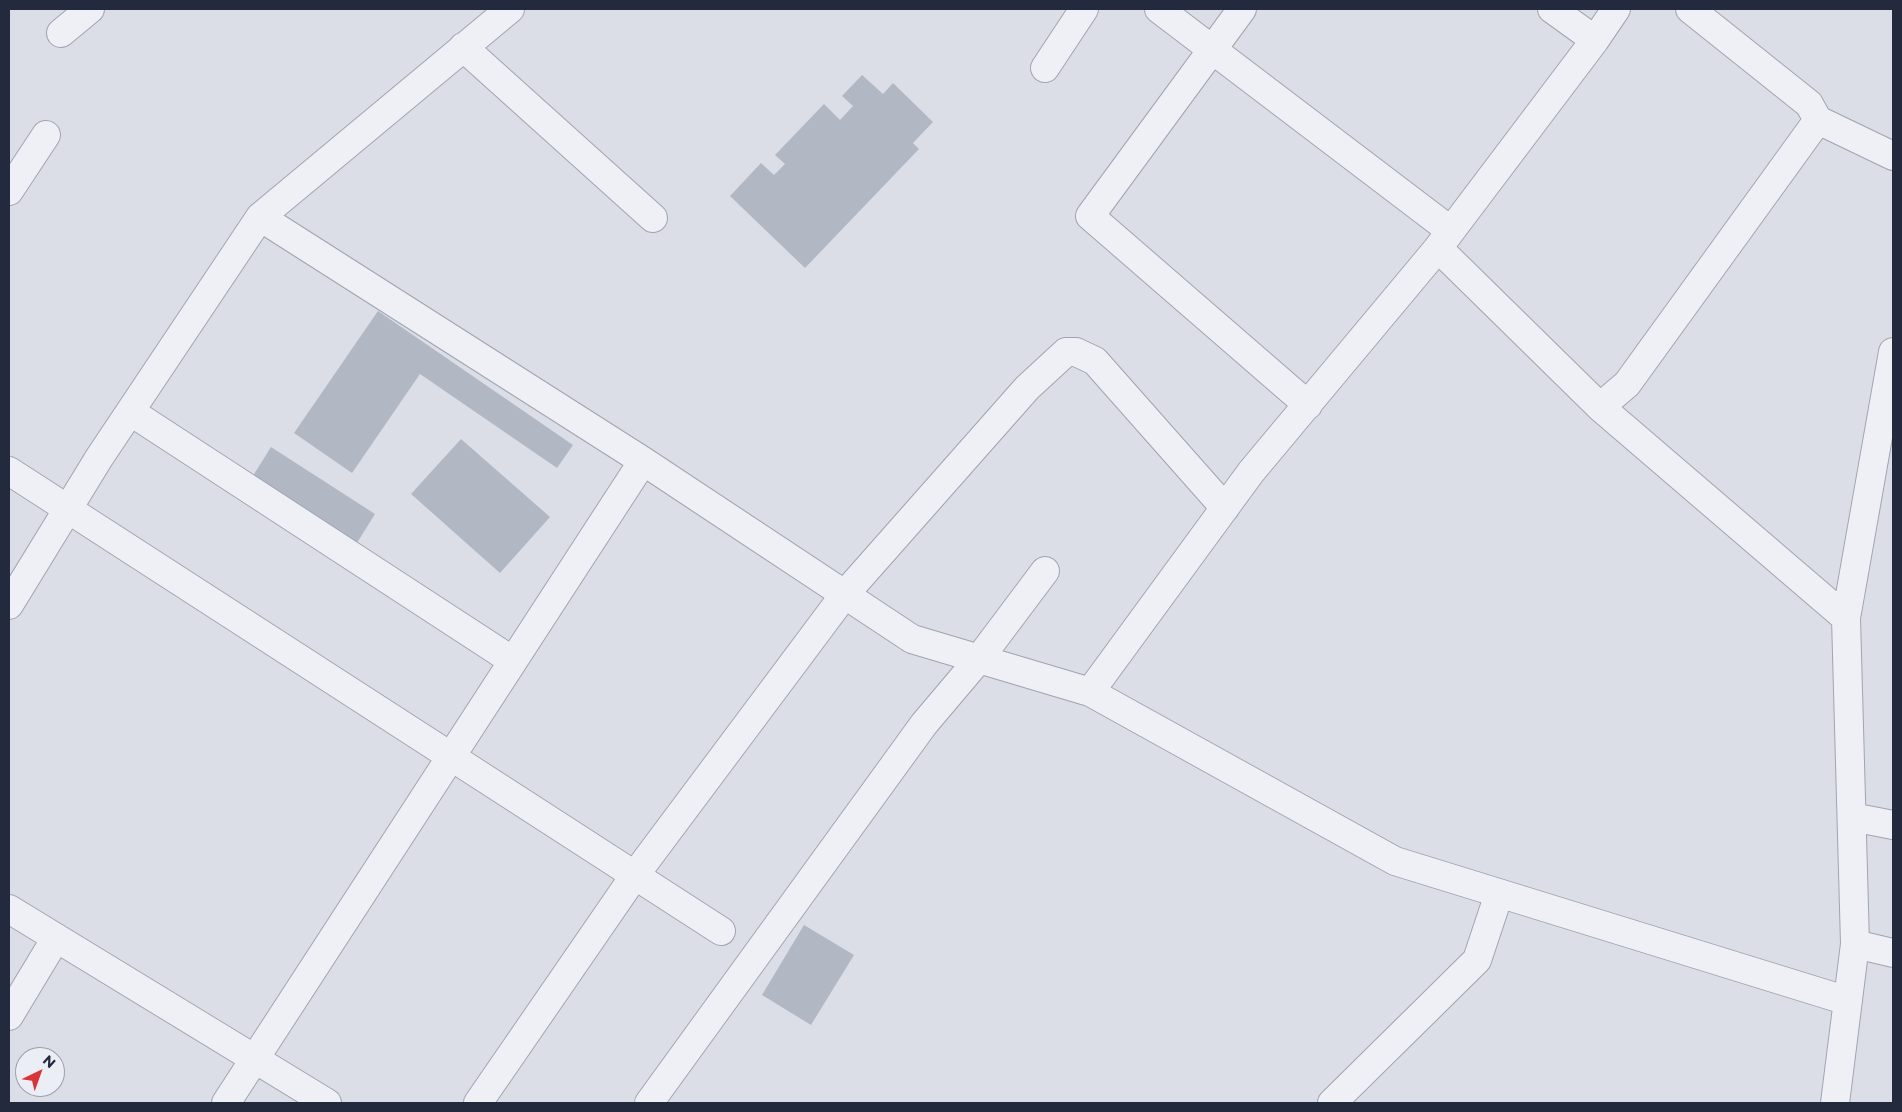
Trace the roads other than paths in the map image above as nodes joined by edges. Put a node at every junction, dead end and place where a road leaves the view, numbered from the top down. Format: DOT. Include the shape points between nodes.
graph roads {
  1 [pos="90,9"];
  2 [pos="510,9"];
  3 [pos="1084,9"];
  4 [pos="1159,9"];
  5 [pos="1242,9"];
  6 [pos="1552,9"];
  7 [pos="1616,9"];
  8 [pos="1690,9"];
  9 [pos="61,33"];
  10 [pos="1595,40"];
  11 [pos="463,48"];
  12 [pos="1210,49"];
  13 [pos="1045,68"];
  14 [pos="1818,120"];
  15 [pos="46,135"];
  16 [pos="1893,156"];
  17 [pos="9,191"];
  18 [pos="260,217"];
  19 [pos="653,218"];
  20 [pos="1445,240"];
  21 [pos="1893,352"];
  22 [pos="1308,405"];
  23 [pos="1600,407"];
  24 [pos="130,412"];
  25 [pos="643,460"];
  26 [pos="9,472"];
  27 [pos="1225,508"];
  28 [pos="67,510"];
  29 [pos="1044,571"];
  30 [pos="845,594"];
  31 [pos="9,605"];
  32 [pos="1846,618"];
  33 [pos="978,659"];
  34 [pos="513,661"];
  35 [pos="1090,692"];
  36 [pos="451,755"];
  37 [pos="1852,817"];
  38 [pos="1893,825"];
  39 [pos="635,875"];
  40 [pos="1500,894"];
  41 [pos="9,909"];
  42 [pos="721,931"];
  43 [pos="56,938"];
  44 [pos="1855,944"];
  45 [pos="1893,953"];
  46 [pos="1848,1001"];
  47 [pos="9,1016"];
  48 [pos="254,1058"];
  49 [pos="226,1103"];
  50 [pos="327,1103"];
  51 [pos="478,1103"];
  52 [pos="649,1103"];
  53 [pos="1332,1103"];
  54 [pos="1835,1103"];
  1 -- 9 [label="street"];
  2 -- 11 [label="street"];
  3 -- 13 [label="street"];
  4 -- 12 [label="street"];
  5 -- 12 [label="street"];
  6 -- 10 [label="street"];
  7 -- 10 [label="street"];
  8 -- 14 [label="street" via="1808,104"];
  10 -- 20 [label="street"];
  11 -- 18 [label="street"];
  11 -- 19 [label="street"];
  12 -- 20 [label="street"];
  12 -- 22 [label="street" via="1090,216"];
  14 -- 16 [label="street"];
  14 -- 23 [label="street" via="1627,384"];
  15 -- 17 [label="street"];
  18 -- 24 [label="street"];
  18 -- 25 [label="street"];
  20 -- 22 [label="street"];
  20 -- 23 [label="street"];
  21 -- 32 [label="street"];
  22 -- 27 [label="street"];
  23 -- 32 [label="street"];
  24 -- 28 [label="street"];
  24 -- 34 [label="street"];
  25 -- 30 [label="street"];
  25 -- 34 [label="street"];
  26 -- 28 [label="street"];
  27 -- 30 [label="street" via="1095,361 1076,352 1066,352 1027,388"];
  27 -- 35 [label="street"];
  28 -- 31 [label="street"];
  28 -- 36 [label="street"];
  29 -- 33 [label="street"];
  30 -- 33 [label="street" via="912,639"];
  30 -- 39 [label="street"];
  32 -- 37 [label="street"];
  33 -- 35 [label="street"];
  33 -- 52 [label="street" via="924,724"];
  34 -- 36 [label="street"];
  35 -- 40 [label="street" via="1394,861"];
  36 -- 39 [label="street"];
  36 -- 48 [label="street"];
  37 -- 38 [label="street"];
  37 -- 44 [label="street"];
  39 -- 42 [label="street"];
  39 -- 51 [label="street"];
  40 -- 46 [label="street"];
  40 -- 53 [label="street" via="1477,960"];
  41 -- 43 [label="street"];
  43 -- 47 [label="street"];
  43 -- 48 [label="street"];
  44 -- 45 [label="street"];
  44 -- 46 [label="street"];
  46 -- 54 [label="street"];
  48 -- 49 [label="street"];
  48 -- 50 [label="street"];
}
